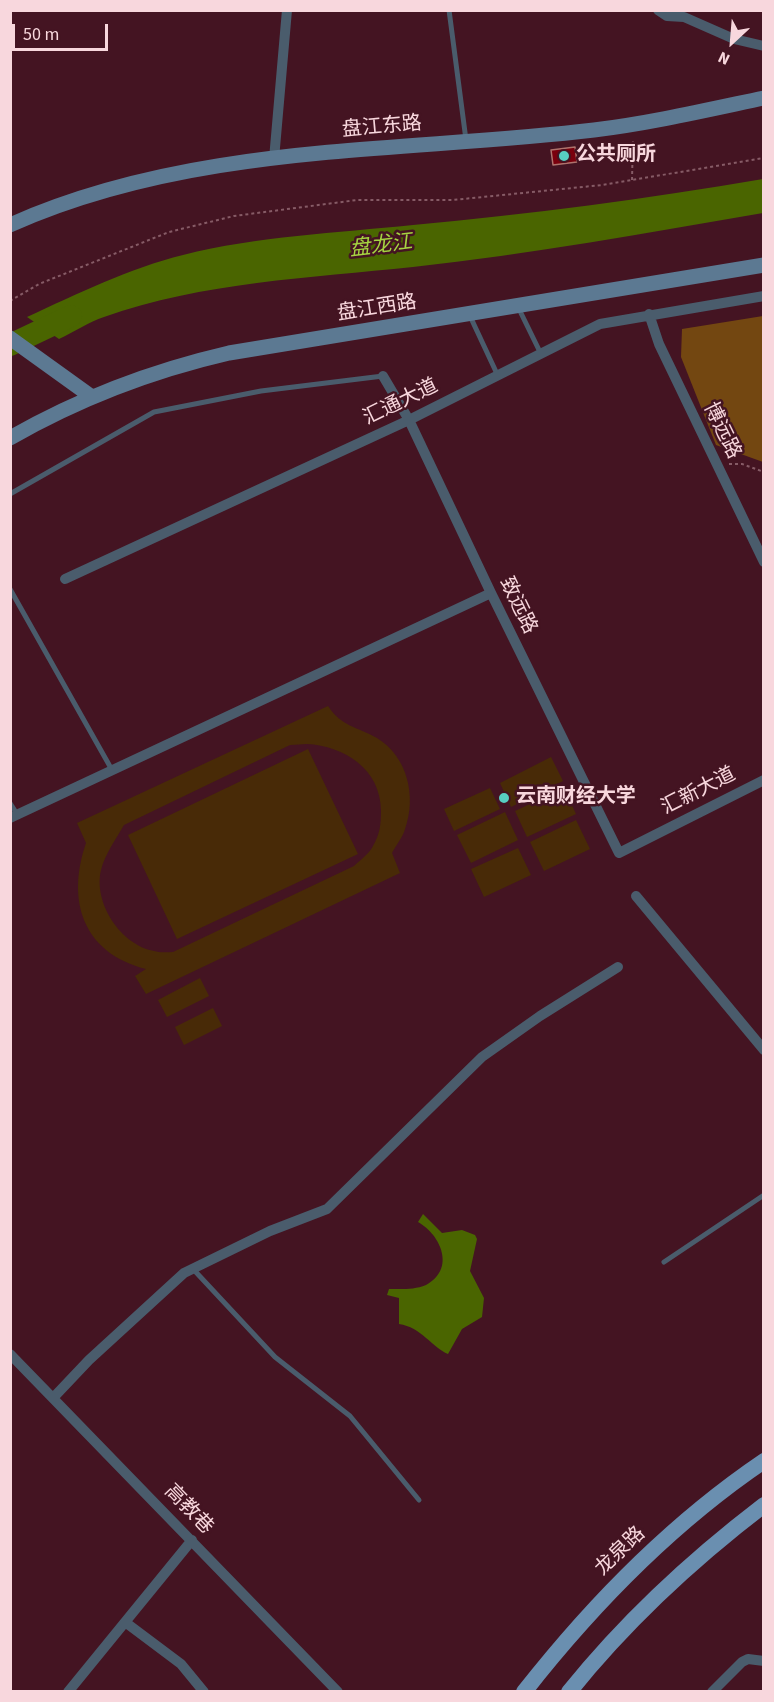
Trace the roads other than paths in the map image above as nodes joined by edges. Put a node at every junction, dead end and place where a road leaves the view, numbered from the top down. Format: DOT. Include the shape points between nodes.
graph roads {
  1 [pos="287,10"];
  2 [pos="449,10"];
  3 [pos="657,10"];
  4 [pos="764,46"];
  5 [pos="764,98"];
  6 [pos="466,141"];
  7 [pos="274,159"];
  8 [pos="10,225"];
  9 [pos="764,265"];
  10 [pos="764,296"];
  11 [pos="518,306"];
  12 [pos="649,314"];
  13 [pos="469,315"];
  14 [pos="10,338"];
  15 [pos="541,354"];
  16 [pos="383,375"];
  17 [pos="498,375"];
  18 [pos="92,396"];
  19 [pos="409,420"];
  20 [pos="10,438"];
  21 [pos="10,494"];
  22 [pos="764,562"];
  23 [pos="65,579"];
  24 [pos="10,589"];
  25 [pos="491,593"];
  26 [pos="112,770"];
  27 [pos="764,780"];
  28 [pos="10,803"];
  29 [pos="14,816"];
  30 [pos="620,853"];
  31 [pos="636,896"];
  32 [pos="618,966"];
  33 [pos="764,1050"];
  34 [pos="764,1195"];
  35 [pos="664,1262"];
  36 [pos="192,1268"];
  37 [pos="10,1354"];
  38 [pos="53,1398"];
  39 [pos="764,1461"];
  40 [pos="419,1500"];
  41 [pos="764,1505"];
  42 [pos="192,1540"];
  43 [pos="125,1622"];
  44 [pos="764,1661"];
  45 [pos="201,1690"];
  46 [pos="68,1692"];
  47 [pos="338,1692"];
  48 [pos="524,1692"];
  49 [pos="569,1692"];
  50 [pos="711,1692"];
  1 -- 7 [label="street"];
  2 -- 6 [label="lane"];
  3 -- 4 [label="street"];
  5 -- 6 [label="street, 盘江东路" via="634,123"];
  6 -- 7 [label="street, 盘江东路"];
  7 -- 8 [label="street, 盘江东路" via="192,170 99,192"];
  9 -- 11 [label="street, 盘江西路"];
  10 -- 12 [label="street, 汇通大道"];
  11 -- 13 [label="street, 盘江西路"];
  11 -- 15 [label="lane"];
  12 -- 15 [label="street, 汇通大道" via="600,324"];
  12 -- 22 [label="street, 博远路" via="659,344"];
  13 -- 17 [label="lane"];
  13 -- 18 [label="street, 盘江西路" via="229,353 182,364"];
  14 -- 18 [label="street"];
  15 -- 17 [label="street, 汇通大道"];
  16 -- 19 [label="street, 致远路"];
  16 -- 21 [label="lane" via="261,391 154,412"];
  17 -- 19 [label="street, 汇通大道"];
  18 -- 20 [label="street, 盘江西路"];
  19 -- 23 [label="street, 汇通大道"];
  19 -- 25 [label="street, 致远路"];
  24 -- 26 [label="lane"];
  25 -- 26 [label="street"];
  25 -- 30 [label="street, 致远路"];
  26 -- 29 [label="street"];
  27 -- 30 [label="street, 汇新大道"];
  28 -- 29 [label="lane"];
  31 -- 33 [label="street"];
  32 -- 36 [label="street" via="482,1057 327,1209"];
  34 -- 35 [label="lane"];
  36 -- 38 [label="street" via="89,1360"];
  36 -- 40 [label="lane" via="275,1357 350,1416"];
  37 -- 38 [label="street, 高教巷"];
  38 -- 42 [label="street, 高教巷"];
  39 -- 48 [label="main road, 龙泉路" via="712,1499 617,1583"];
  41 -- 49 [label="main road" via="686,1568 643,1609"];
  42 -- 43 [label="street"];
  42 -- 47 [label="street, 高教巷"];
  43 -- 45 [label="street" via="181,1665"];
  43 -- 46 [label="street"];
  44 -- 50 [label="street" via="742,1662"];
}
